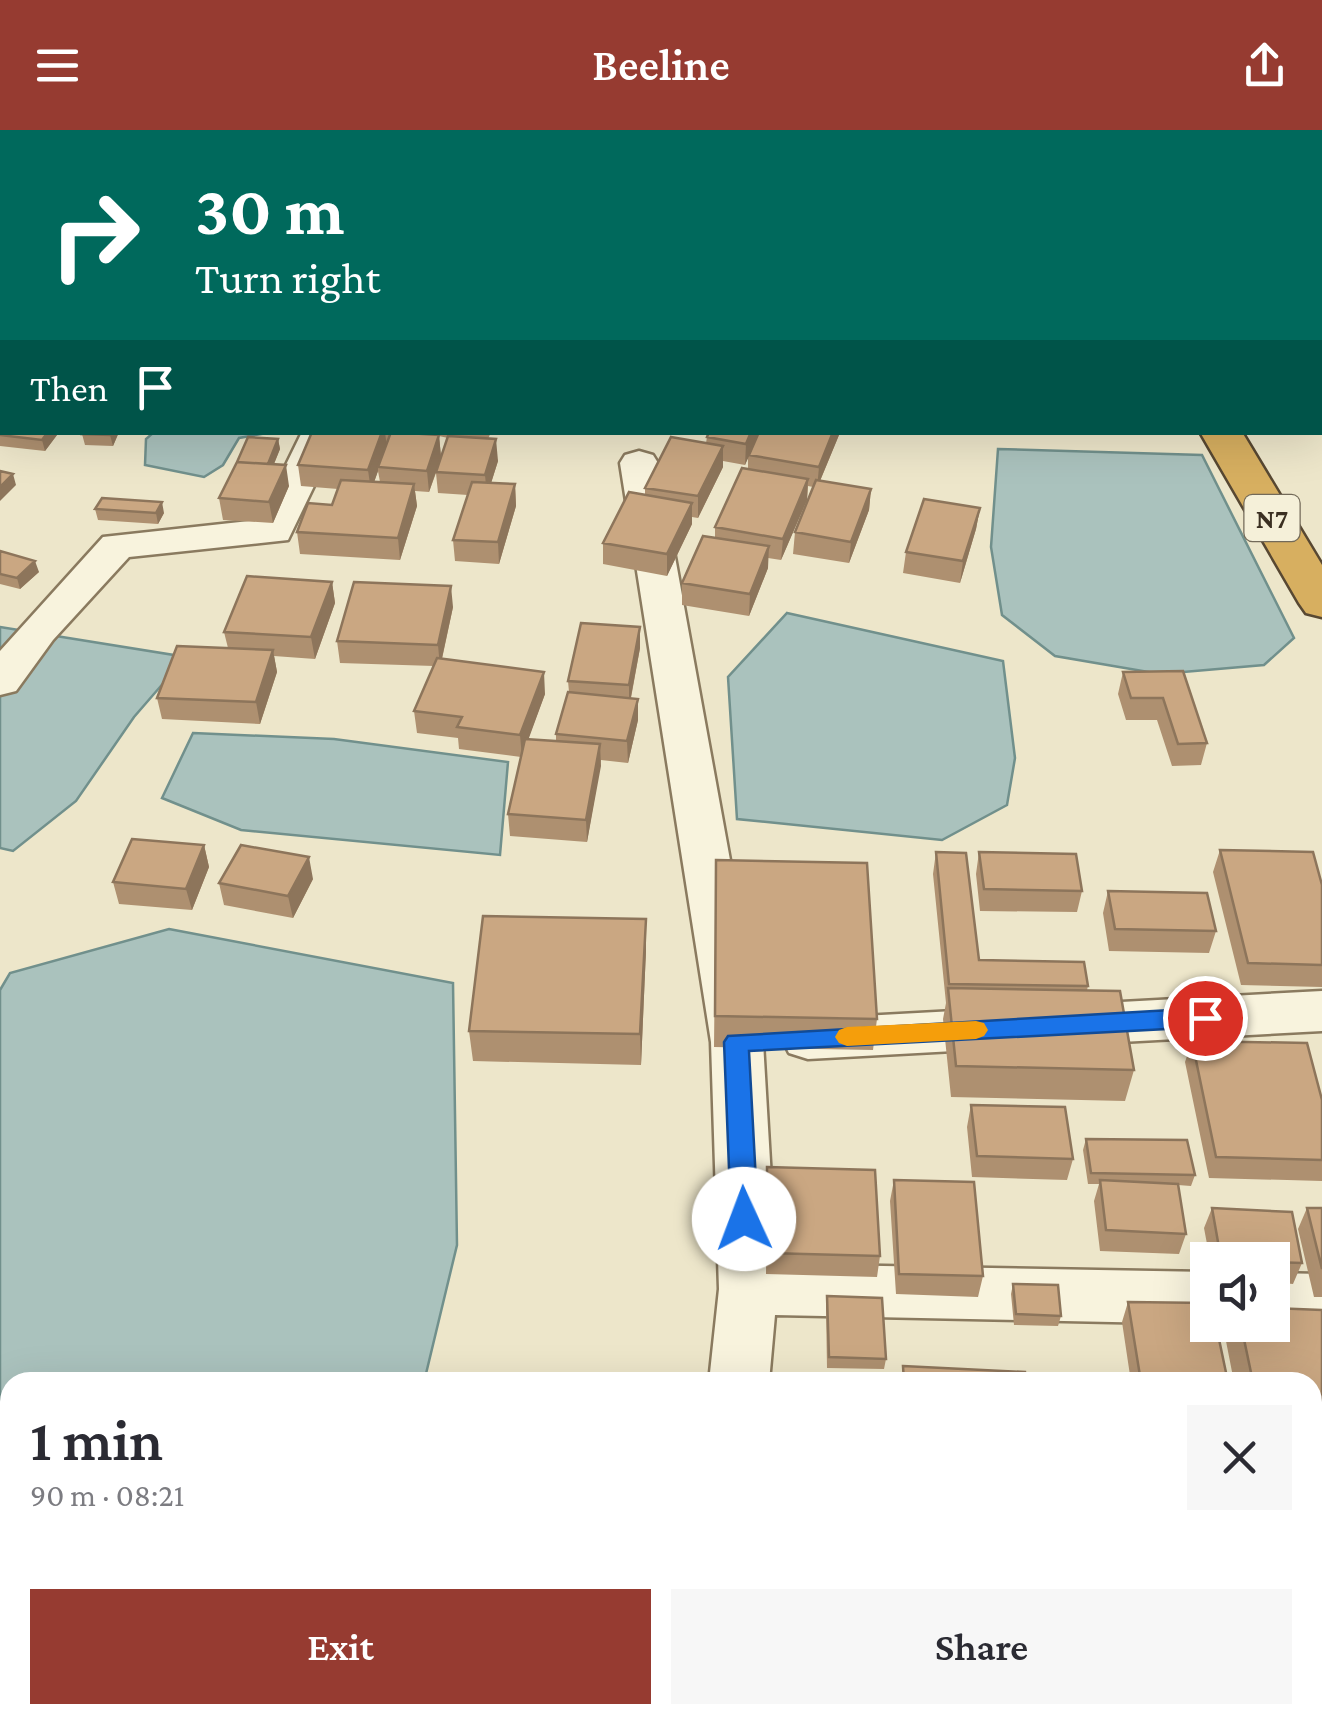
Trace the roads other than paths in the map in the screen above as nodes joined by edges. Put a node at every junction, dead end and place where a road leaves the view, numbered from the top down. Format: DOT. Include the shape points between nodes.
graph roads {
  1 [pos="320,435"];
  2 [pos="1223,435"];
  3 [pos="639,464"];
  4 [pos="1322,603"];
  5 [pos="0,682"];
  6 [pos="1322,1011"];
  7 [pos="736,1042"];
  8 [pos="748,1289"];
  9 [pos="1190,1298"];
  10 [pos="1290,1299"];
  11 [pos="1322,1300"];
  12 [pos="739,1372"];
  1 -- 5 [label="street" via="274,531 116,546"];
  2 -- 4 [label="highway, N7"];
  3 -- 7 [label="street"];
  6 -- 7 [label="street"];
  7 -- 8 [label="street"];
  8 -- 9 [label="street"];
  8 -- 12 [label="street"];
  10 -- 11 [label="street"];
}
